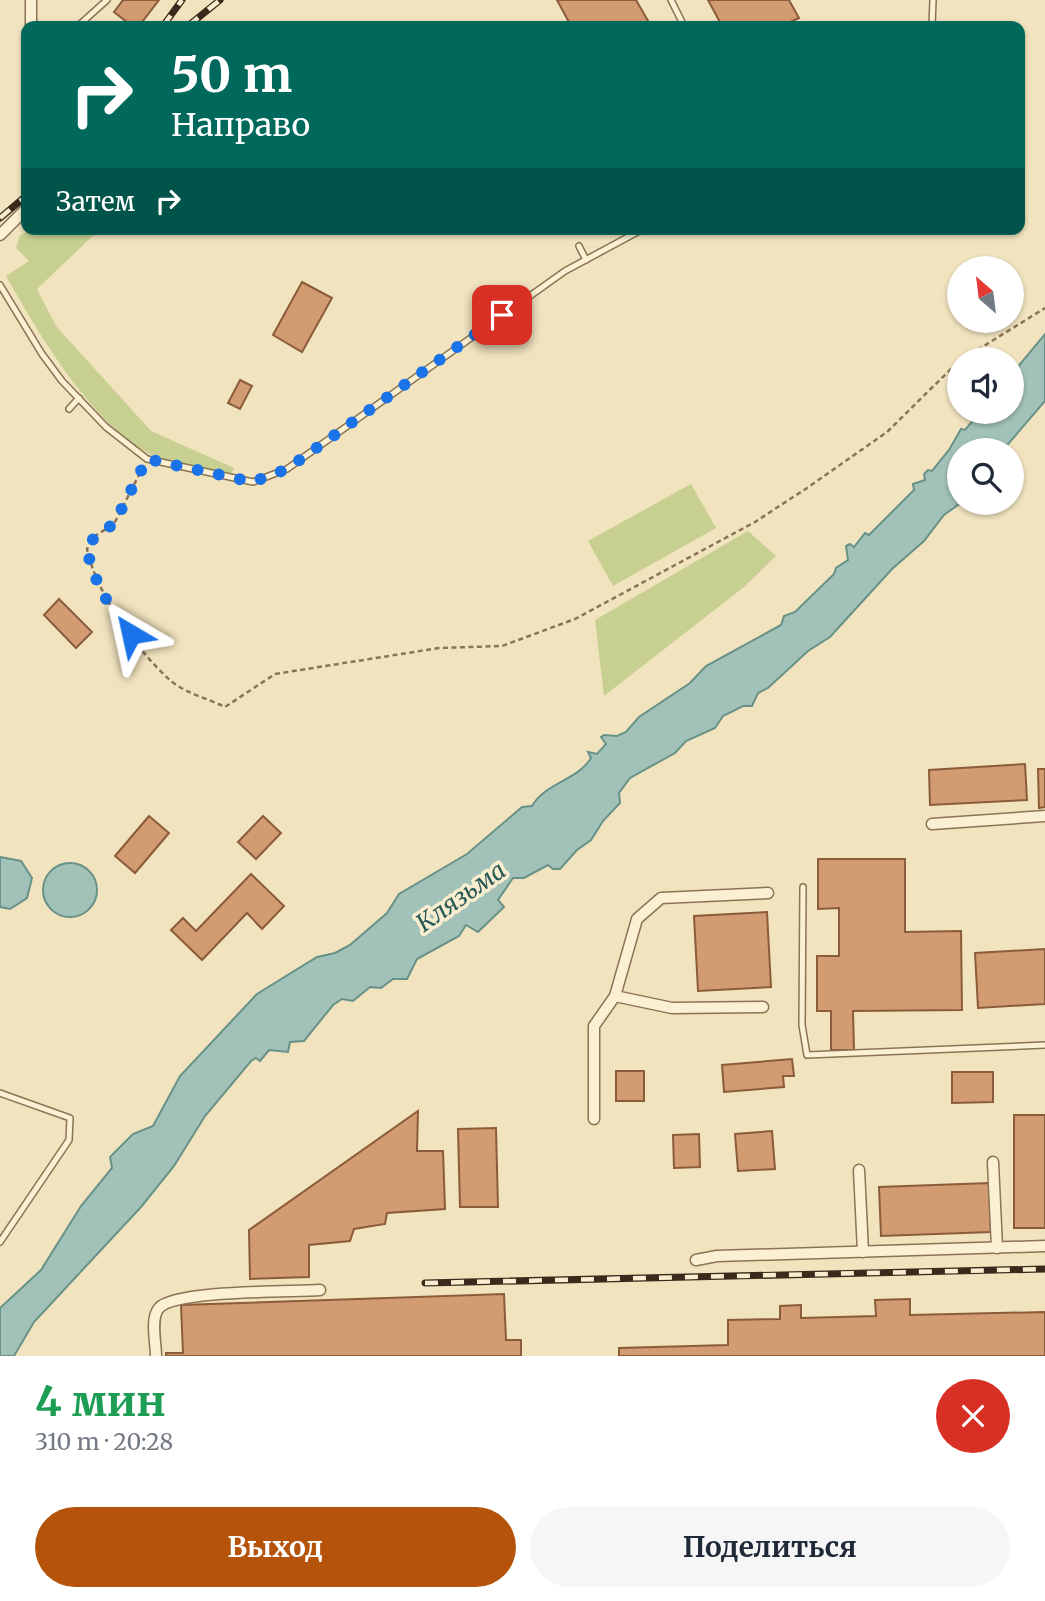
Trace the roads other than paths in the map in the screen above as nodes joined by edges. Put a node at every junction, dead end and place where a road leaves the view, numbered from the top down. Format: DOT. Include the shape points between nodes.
graph roads {
  1 [pos="32,0"];
  2 [pos="107,0"];
  3 [pos="671,0"];
  4 [pos="933,0"];
  5 [pos="31,21"];
  6 [pos="84,21"];
  7 [pos="682,21"];
  8 [pos="932,21"];
  9 [pos="21,214"];
  10 [pos="0,235"];
  11 [pos="632,235"];
  12 [pos="579,246"];
  13 [pos="586,260"];
  14 [pos="0,285"];
  15 [pos="79,398"];
  16 [pos="69,409"];
  17 [pos="1045,816"];
  18 [pos="932,824"];
  19 [pos="803,887"];
  20 [pos="768,894"];
  21 [pos="615,996"];
  22 [pos="763,1007"];
  23 [pos="1045,1045"];
  24 [pos="0,1093"];
  25 [pos="594,1119"];
  26 [pos="993,1162"];
  27 [pos="859,1170"];
  28 [pos="0,1242"];
  29 [pos="1045,1245"];
  30 [pos="997,1248"];
  31 [pos="863,1252"];
  32 [pos="696,1260"];
  33 [pos="320,1290"];
  34 [pos="156,1356"];
  1 -- 5 [label="street"];
  2 -- 6 [label="lane"];
  3 -- 7 [label="lane"];
  4 -- 8 [label="lane"];
  9 -- 10 [label="street"];
  11 -- 13 [label="lane"];
  12 -- 13 [label="lane"];
  13 -- 15 [label="lane" via="287,469 253,482 147,459 106,427"];
  14 -- 15 [label="lane" via="42,354"];
  15 -- 16 [label="lane"];
  17 -- 18 [label="street"];
  19 -- 23 [label="lane" via="802,1025 807,1055"];
  20 -- 21 [label="street" via="661,898 637,919"];
  21 -- 22 [label="street" via="672,1008"];
  21 -- 25 [label="street" via="594,1026"];
  24 -- 28 [label="lane" via="70,1118 69,1140"];
  26 -- 30 [label="street"];
  27 -- 31 [label="street"];
  29 -- 30 [label="street"];
  30 -- 31 [label="street"];
  31 -- 32 [label="street"];
  33 -- 34 [label="street" via="193,1296 169,1302 155,1317"];
}
